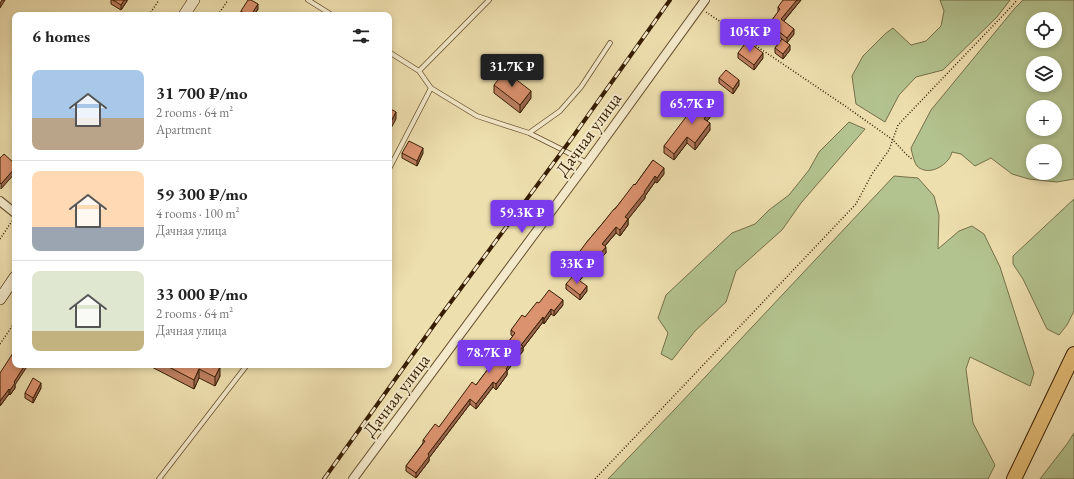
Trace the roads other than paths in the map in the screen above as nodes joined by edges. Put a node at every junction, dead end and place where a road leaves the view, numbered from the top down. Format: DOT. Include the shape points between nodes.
graph roads {
  1 [pos="194,0"];
  2 [pos="308,0"];
  3 [pos="489,0"];
  4 [pos="705,0"];
  5 [pos="186,12"];
  6 [pos="327,12"];
  7 [pos="610,43"];
  8 [pos="392,54"];
  9 [pos="419,71"];
  10 [pos="431,88"];
  11 [pos="529,133"];
  12 [pos="392,163"];
  13 [pos="587,163"];
  14 [pos="0,201"];
  15 [pos="12,212"];
  16 [pos="12,281"];
  17 [pos="0,299"];
  18 [pos="1074,354"];
  19 [pos="245,368"];
  20 [pos="159,479"];
  21 [pos="353,479"];
  22 [pos="1014,479"];
  1 -- 5 [label="main road"];
  2 -- 6 [label="lane"];
  3 -- 9 [label="lane"];
  4 -- 13 [label="street, Дачная улица"];
  7 -- 11 [label="lane" via="581,87 560,111"];
  8 -- 9 [label="lane"];
  9 -- 10 [label="lane"];
  10 -- 11 [label="lane" via="477,116"];
  10 -- 12 [label="lane"];
  11 -- 13 [label="lane"];
  13 -- 21 [label="street, Дачная улица"];
  14 -- 15 [label="street"];
  16 -- 17 [label="main road"];
  18 -- 22 [label="highway"];
  19 -- 20 [label="lane"];
}
